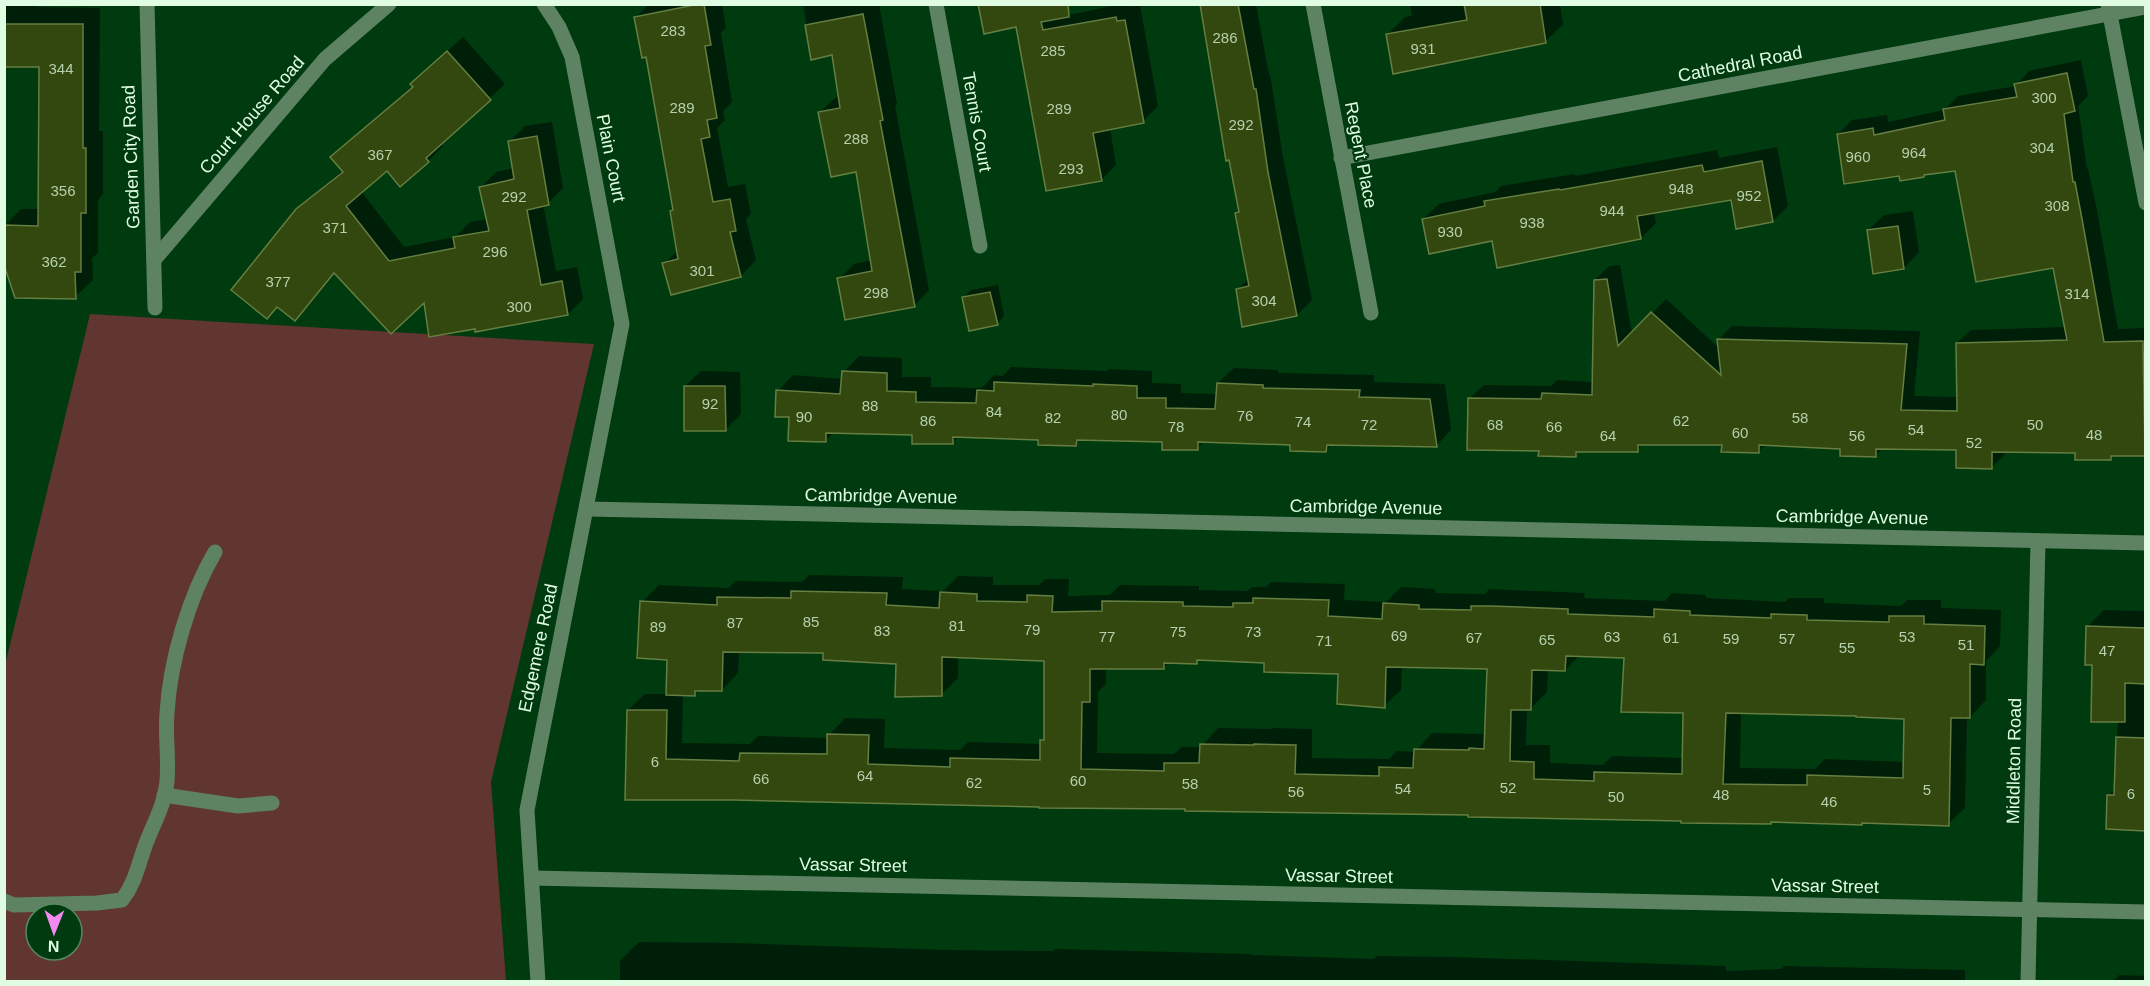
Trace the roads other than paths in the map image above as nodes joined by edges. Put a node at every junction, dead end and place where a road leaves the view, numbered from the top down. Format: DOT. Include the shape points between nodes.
graph roads {
  1 [pos="147,4"];
  2 [pos="389,4"];
  3 [pos="544,4"];
  4 [pos="936,4"];
  5 [pos="1312,4"];
  6 [pos="2145,8"];
  7 [pos="2109,9"];
  8 [pos="1341,158"];
  9 [pos="2145,203"];
  10 [pos="980,246"];
  11 [pos="154,260"];
  12 [pos="155,308"];
  13 [pos="1371,313"];
  14 [pos="622,324"];
  15 [pos="587,509"];
  16 [pos="2038,541"];
  17 [pos="2145,543"];
  18 [pos="215,552"];
  19 [pos="164,795"];
  20 [pos="272,803"];
  21 [pos="532,878"];
  22 [pos="4,901"];
  23 [pos="2030,910"];
  24 [pos="2145,912"];
  25 [pos="538,981"];
  26 [pos="2028,981"];
  1 -- 11 [label="street, Garden City Road"];
  2 -- 11 [label="street, Court House Road" via="325,59"];
  3 -- 14 [label="street, Plain Court" via="572,57"];
  4 -- 10 [label="street, Tennis Court"];
  5 -- 8 [label="street, Regent Place"];
  6 -- 7 [label="street, Cathedral Road"];
  7 -- 8 [label="street, Cathedral Road"];
  7 -- 9 [label="street"];
  8 -- 13 [label="street, Regent Place"];
  11 -- 12 [label="street, Garden City Road"];
  14 -- 15 [label="street, Edgemere Road"];
  15 -- 16 [label="street, Cambridge Avenue"];
  15 -- 21 [label="street, Edgemere Road" via="526,810"];
  16 -- 17 [label="street, Cambridge Avenue"];
  16 -- 23 [label="street, Middleton Road"];
  18 -- 19 [label="street" via="187,614 174,667 167,713 168,772"];
  19 -- 20 [label="street" via="238,806"];
  19 -- 22 [label="street" via="132,887 122,900 14,904"];
  21 -- 23 [label="street, Vassar Street"];
  21 -- 25 [label="street, Edgemere Road"];
  23 -- 24 [label="street, Vassar Street"];
  23 -- 26 [label="street, Middleton Road"];
}
